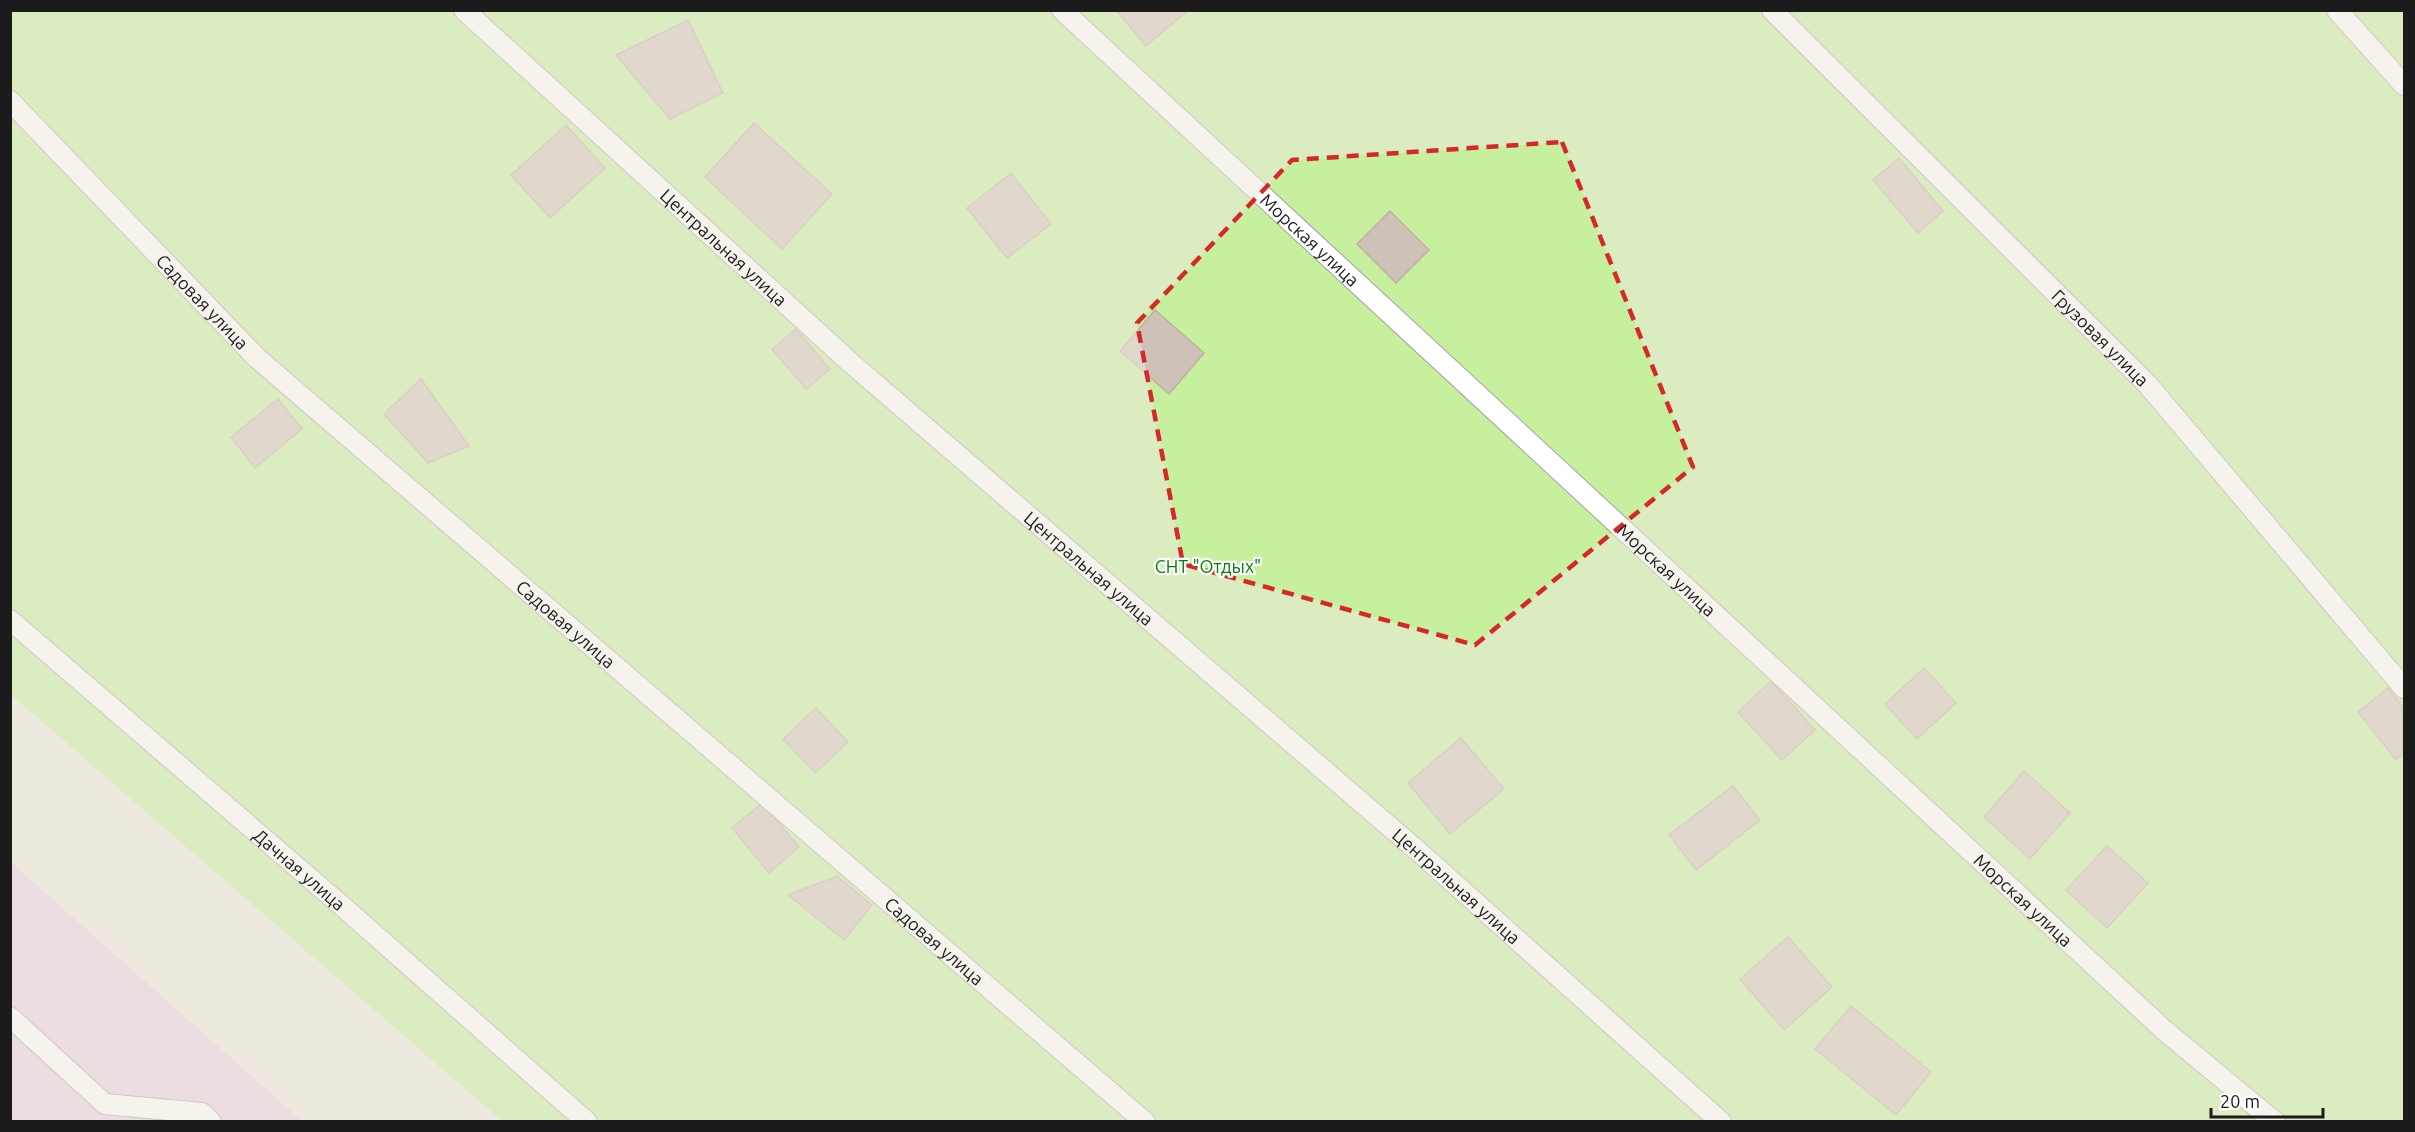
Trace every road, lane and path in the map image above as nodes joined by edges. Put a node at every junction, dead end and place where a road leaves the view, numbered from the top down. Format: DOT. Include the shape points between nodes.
graph roads {
  1 [pos="464,10"];
  2 [pos="1062,10"];
  3 [pos="1772,10"];
  4 [pos="2337,10"];
  5 [pos="2404,84"];
  6 [pos="10,101"];
  7 [pos="10,620"];
  8 [pos="2404,688"];
  9 [pos="10,1017"];
  10 [pos="211,1122"];
  11 [pos="587,1122"];
  12 [pos="1145,1122"];
  13 [pos="1721,1122"];
  14 [pos="2275,1122"];
  1 -- 13 [label="lane, Центральная улица" via="852,364 1419,852"];
  2 -- 14 [label="lane, Морская улица" via="2156,1022"];
  3 -- 8 [label="lane, Грузовая улица" via="2148,385"];
  4 -- 5 [label="lane"];
  6 -- 12 [label="lane, Садовая улица" via="257,358"];
  7 -- 11 [label="lane, Дачная улица"];
  9 -- 10 [label="lane" via="105,1104 202,1113"];
}
